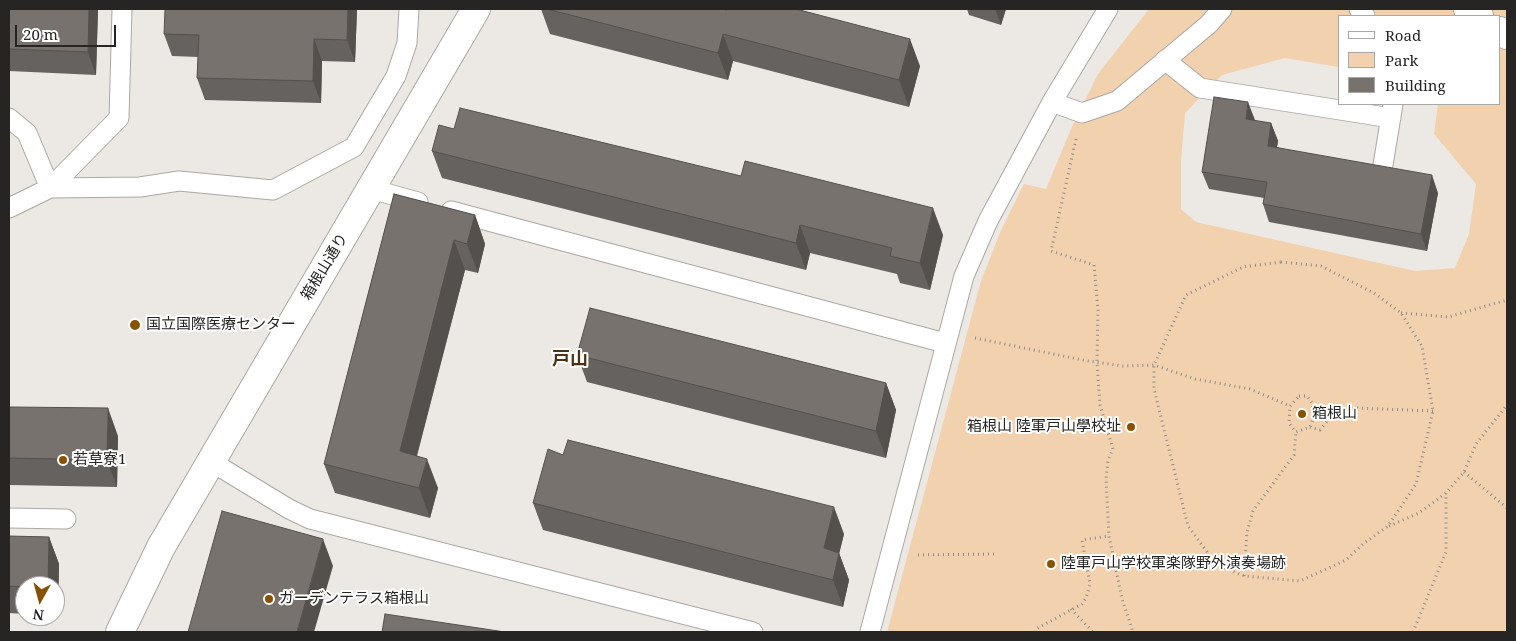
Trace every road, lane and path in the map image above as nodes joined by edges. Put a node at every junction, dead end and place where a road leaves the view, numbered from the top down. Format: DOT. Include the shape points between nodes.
graph roads {
  1 [pos="122,9"];
  2 [pos="409,9"];
  3 [pos="476,9"];
  4 [pos="1108,9"];
  5 [pos="1222,9"];
  6 [pos="1166,60"];
  7 [pos="1052,102"];
  8 [pos="1338,105"];
  9 [pos="1342,105"];
  10 [pos="1392,111"];
  11 [pos="1082,113"];
  12 [pos="9,118"];
  13 [pos="1383,165"];
  14 [pos="50,188"];
  15 [pos="371,190"];
  16 [pos="9,208"];
  17 [pos="1507,301"];
  18 [pos="1401,312"];
  19 [pos="945,343"];
  20 [pos="1097,362"];
  21 [pos="1154,365"];
  22 [pos="1507,405"];
  23 [pos="1290,406"];
  24 [pos="1433,411"];
  25 [pos="1310,427"];
  26 [pos="1296,432"];
  27 [pos="210,461"];
  28 [pos="1464,472"];
  29 [pos="1446,493"];
  30 [pos="1507,508"];
  31 [pos="9,518"];
  32 [pos="66,519"];
  33 [pos="1388,526"];
  34 [pos="1109,536"];
  35 [pos="997,554"];
  36 [pos="890,555"];
  37 [pos="1244,576"];
  38 [pos="1071,609"];
  39 [pos="120,632"];
  40 [pos="753,632"];
  41 [pos="870,632"];
  42 [pos="1035,632"];
  43 [pos="1093,632"];
  44 [pos="1133,632"];
  45 [pos="1413,632"];
  1 -- 14 [label="lane" via="118,118"];
  2 -- 14 [label="lane" via="407,43 396,76 354,147 273,190 179,181 140,187"];
  3 -- 15 [label="street, 箱根山通り"];
  4 -- 7 [label="lane"];
  5 -- 6 [label="lane"];
  6 -- 8 [label="lane" via="1200,88"];
  6 -- 11 [label="lane" via="1117,101"];
  7 -- 11 [label="lane"];
  7 -- 19 [label="lane" via="988,221 964,276"];
  9 -- 10 [label="lane"];
  10 -- 13 [label="lane"];
  11 -- 20 [label="path" via="1050,251 1094,265 1098,310"];
  12 -- 14 [label="lane" via="27,133"];
  14 -- 16 [label="lane"];
  15 -- 19 [label="lane"];
  15 -- 27 [label="street, 箱根山通り"];
  17 -- 18 [label="path" via="1448,317"];
  18 -- 21 [label="path" via="1374,293 1320,266 1281,262 1243,267 1186,295"];
  18 -- 24 [label="path" via="1422,346"];
  19 -- 20 [label="path" via="975,338"];
  19 -- 36 [label="lane"];
  20 -- 21 [label="path" via="1123,366"];
  20 -- 34 [label="path" via="1100,405 1113,449 1106,479"];
  21 -- 23 [label="path" via="1195,379 1250,389"];
  21 -- 37 [label="path" via="1154,389 1188,526 1216,564"];
  22 -- 28 [label="path" via="1476,444"];
  23 -- 25 [label="path" via="1299,396 1307,396 1313,404"];
  23 -- 26 [label="path" via="1289,424"];
  24 -- 25 [label="path" via="1355,408 1330,419 1320,430"];
  24 -- 33 [label="path" via="1416,484"];
  25 -- 26 [label="path"];
  26 -- 37 [label="path" via="1294,455 1254,511 1247,532"];
  27 -- 39 [label="street, 箱根山通り" via="161,547"];
  27 -- 40 [label="lane" via="310,519"];
  28 -- 29 [label="path"];
  28 -- 30 [label="path"];
  29 -- 33 [label="path" via="1419,513"];
  29 -- 45 [label="path" via="1446,552"];
  31 -- 32 [label="lane"];
  33 -- 37 [label="path" via="1346,560 1300,581"];
  34 -- 38 [label="path" via="1082,540 1089,590 1082,604"];
  34 -- 44 [label="path" via="1122,599"];
  35 -- 36 [label="path"];
  36 -- 41 [label="lane"];
  38 -- 42 [label="path"];
  38 -- 43 [label="path"];
}
